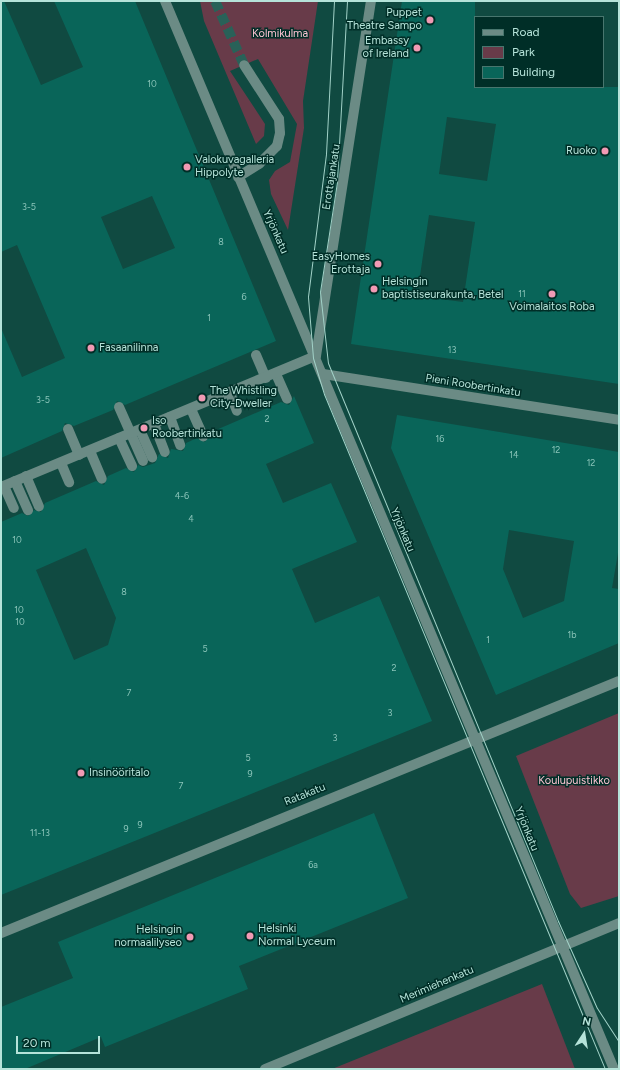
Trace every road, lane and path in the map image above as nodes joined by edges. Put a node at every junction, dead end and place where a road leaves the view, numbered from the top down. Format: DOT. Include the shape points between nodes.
graph roads {
  1 [pos="165,1"];
  2 [pos="371,1"];
  3 [pos="244,65"];
  4 [pos="238,177"];
  5 [pos="256,355"];
  6 [pos="316,356"];
  7 [pos="276,374"];
  8 [pos="323,374"];
  9 [pos="266,378"];
  10 [pos="230,393"];
  11 [pos="286,399"];
  12 [pos="119,407"];
  13 [pos="194,408"];
  14 [pos="237,411"];
  15 [pos="170,418"];
  16 [pos="619,420"];
  17 [pos="154,424"];
  18 [pos="68,429"];
  19 [pos="135,432"];
  20 [pos="205,434"];
  21 [pos="119,438"];
  22 [pos="180,445"];
  23 [pos="90,451"];
  24 [pos="165,452"];
  25 [pos="79,455"];
  26 [pos="147,459"];
  27 [pos="60,463"];
  28 [pos="132,466"];
  29 [pos="26,476"];
  30 [pos="102,479"];
  31 [pos="15,481"];
  32 [pos="69,482"];
  33 [pos="3,486"];
  34 [pos="39,506"];
  35 [pos="14,508"];
  36 [pos="28,510"];
  37 [pos="619,681"];
  38 [pos="476,739"];
  39 [pos="619,923"];
  40 [pos="1,933"];
  41 [pos="562,946"];
  42 [pos="265,1069"];
  43 [pos="614,1069"];
  1 -- 4 [label="street, Yrjönkatu"];
  2 -- 6 [label="street, Erottajankatu"];
  3 -- 4 [label="street" via="279,119 280,133 277,146 259,164"];
  4 -- 6 [label="street, Yrjönkatu"];
  5 -- 9 [label="street"];
  6 -- 7 [label="street"];
  6 -- 8 [label="street, Yrjönkatu"];
  7 -- 9 [label="street"];
  7 -- 11 [label="street"];
  8 -- 16 [label="street, Pieni Roobertinkatu"];
  8 -- 38 [label="street, Yrjönkatu"];
  9 -- 10 [label="street"];
  10 -- 13 [label="street"];
  10 -- 14 [label="street"];
  12 -- 19 [label="street"];
  13 -- 15 [label="street"];
  13 -- 20 [label="street"];
  15 -- 17 [label="street"];
  15 -- 22 [label="street"];
  17 -- 19 [label="street"];
  17 -- 24 [label="street"];
  18 -- 25 [label="street"];
  19 -- 21 [label="street"];
  19 -- 26 [label="street"];
  21 -- 23 [label="street"];
  21 -- 28 [label="street"];
  23 -- 25 [label="street"];
  23 -- 30 [label="street"];
  25 -- 27 [label="street"];
  27 -- 29 [label="street"];
  27 -- 32 [label="street"];
  29 -- 31 [label="street"];
  29 -- 34 [label="street"];
  31 -- 33 [label="street"];
  31 -- 36 [label="street"];
  33 -- 35 [label="street"];
  37 -- 38 [label="street, Ratakatu"];
  38 -- 40 [label="street, Ratakatu"];
  38 -- 41 [label="street, Yrjönkatu"];
  39 -- 41 [label="street, Merimiehenkatu"];
  41 -- 42 [label="street, Merimiehenkatu"];
  41 -- 43 [label="street, Yrjönkatu"];
}
